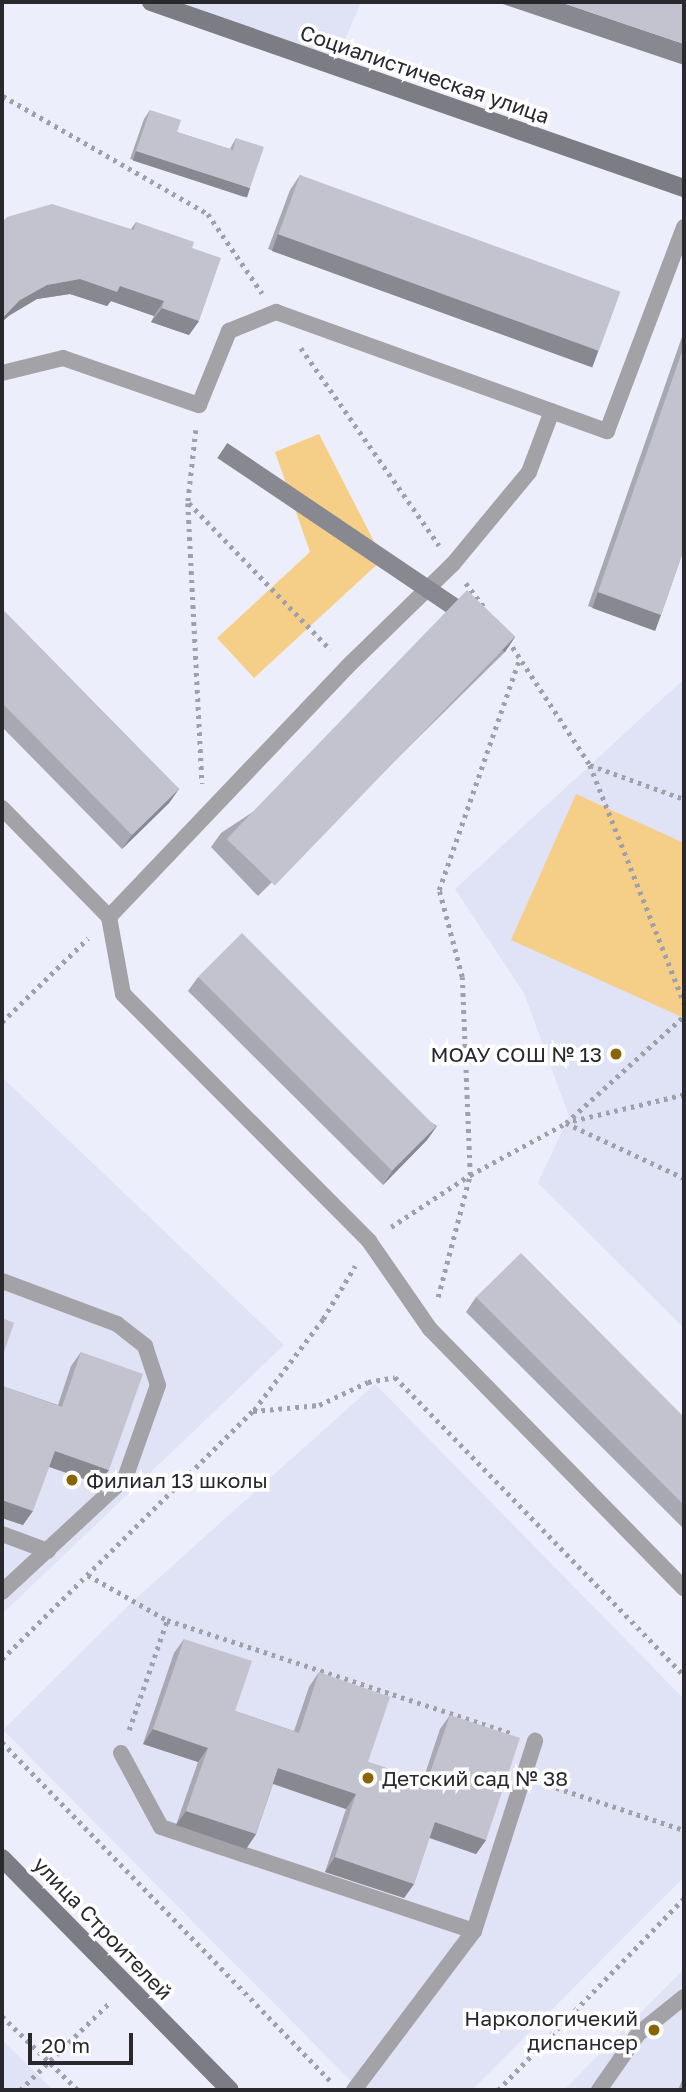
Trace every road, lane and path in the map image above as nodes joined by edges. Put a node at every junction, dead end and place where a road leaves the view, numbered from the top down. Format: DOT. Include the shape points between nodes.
graph roads {
  1 [pos="151,2"];
  2 [pos="3,96"];
  3 [pos="684,188"];
  4 [pos="684,227"];
  5 [pos="276,312"];
  6 [pos="2,373"];
  7 [pos="200,405"];
  8 [pos="552,411"];
  9 [pos="188,503"];
  10 [pos="453,564"];
  11 [pos="490,616"];
  12 [pos="505,637"];
  13 [pos="520,658"];
  14 [pos="347,667"];
  15 [pos="590,765"];
  16 [pos="684,799"];
  17 [pos="2,808"];
  18 [pos="203,815"];
  19 [pos="109,917"];
  20 [pos="684,1003"];
  21 [pos="684,1016"];
  22 [pos="2,1022"];
  23 [pos="684,1095"];
  24 [pos="566,1123"];
  25 [pos="470,1175"];
  26 [pos="684,1178"];
  27 [pos="369,1241"];
  28 [pos="2,1282"];
  29 [pos="430,1329"];
  30 [pos="253,1411"];
  31 [pos="2,1534"];
  32 [pos="48,1550"];
  33 [pos="88,1576"];
  34 [pos="684,1588"];
  35 [pos="2,1592"];
  36 [pos="167,1620"];
  37 [pos="2,1659"];
  38 [pos="684,1675"];
  39 [pos="535,1741"];
  40 [pos="2,1742"];
  41 [pos="121,1753"];
  42 [pos="524,1777"];
  43 [pos="684,1830"];
  44 [pos="2,1858"];
  45 [pos="684,1898"];
  46 [pos="474,1931"];
  47 [pos="127,1985"];
  48 [pos="684,1997"];
  49 [pos="2,2016"];
  50 [pos="50,2064"];
  51 [pos="20,2090"];
  52 [pos="78,2090"];
  53 [pos="230,2090"];
  54 [pos="338,2090"];
  55 [pos="354,2090"];
  56 [pos="498,2090"];
  57 [pos="599,2090"];
  1 -- 3 [label="main road, Социалистическая улица"];
  2 -- 5 [label="path" via="208,214"];
  4 -- 8 [label="lane" via="607,431"];
  5 -- 7 [label="lane" via="229,331"];
  5 -- 8 [label="lane"];
  5 -- 10 [label="path"];
  6 -- 7 [label="lane" via="63,358"];
  7 -- 9 [label="path"];
  8 -- 10 [label="lane" via="529,472"];
  9 -- 14 [label="path"];
  9 -- 18 [label="path"];
  10 -- 11 [label="path"];
  10 -- 14 [label="lane"];
  12 -- 13 [label="path"];
  13 -- 15 [label="path"];
  13 -- 25 [label="path" via="439,890 462,977"];
  14 -- 18 [label="lane"];
  15 -- 16 [label="path"];
  15 -- 20 [label="path"];
  17 -- 19 [label="lane"];
  18 -- 19 [label="lane"];
  19 -- 22 [label="path"];
  19 -- 27 [label="lane" via="123,994"];
  21 -- 24 [label="path"];
  23 -- 24 [label="path"];
  24 -- 25 [label="path"];
  24 -- 26 [label="path"];
  25 -- 27 [label="path"];
  25 -- 29 [label="path"];
  27 -- 29 [label="lane"];
  27 -- 30 [label="path" via="323,1320"];
  28 -- 32 [label="lane" via="117,1324 145,1346 158,1385 125,1478"];
  29 -- 34 [label="lane"];
  30 -- 33 [label="path"];
  30 -- 38 [label="path" via="320,1405 368,1382 395,1377"];
  31 -- 32 [label="lane"];
  32 -- 35 [label="lane"];
  33 -- 36 [label="path"];
  33 -- 37 [label="path"];
  36 -- 39 [label="path"];
  36 -- 41 [label="path"];
  39 -- 42 [label="lane"];
  40 -- 54 [label="path"];
  41 -- 46 [label="lane" via="161,1827"];
  42 -- 43 [label="path"];
  42 -- 46 [label="lane"];
  44 -- 47 [label="main road, улица Строителей"];
  45 -- 56 [label="path"];
  46 -- 55 [label="lane"];
  47 -- 50 [label="path"];
  47 -- 53 [label="main road, улица Строителей"];
  48 -- 57 [label="lane" via="638,2034"];
  49 -- 50 [label="path"];
  50 -- 51 [label="path"];
  50 -- 52 [label="path"];
}
